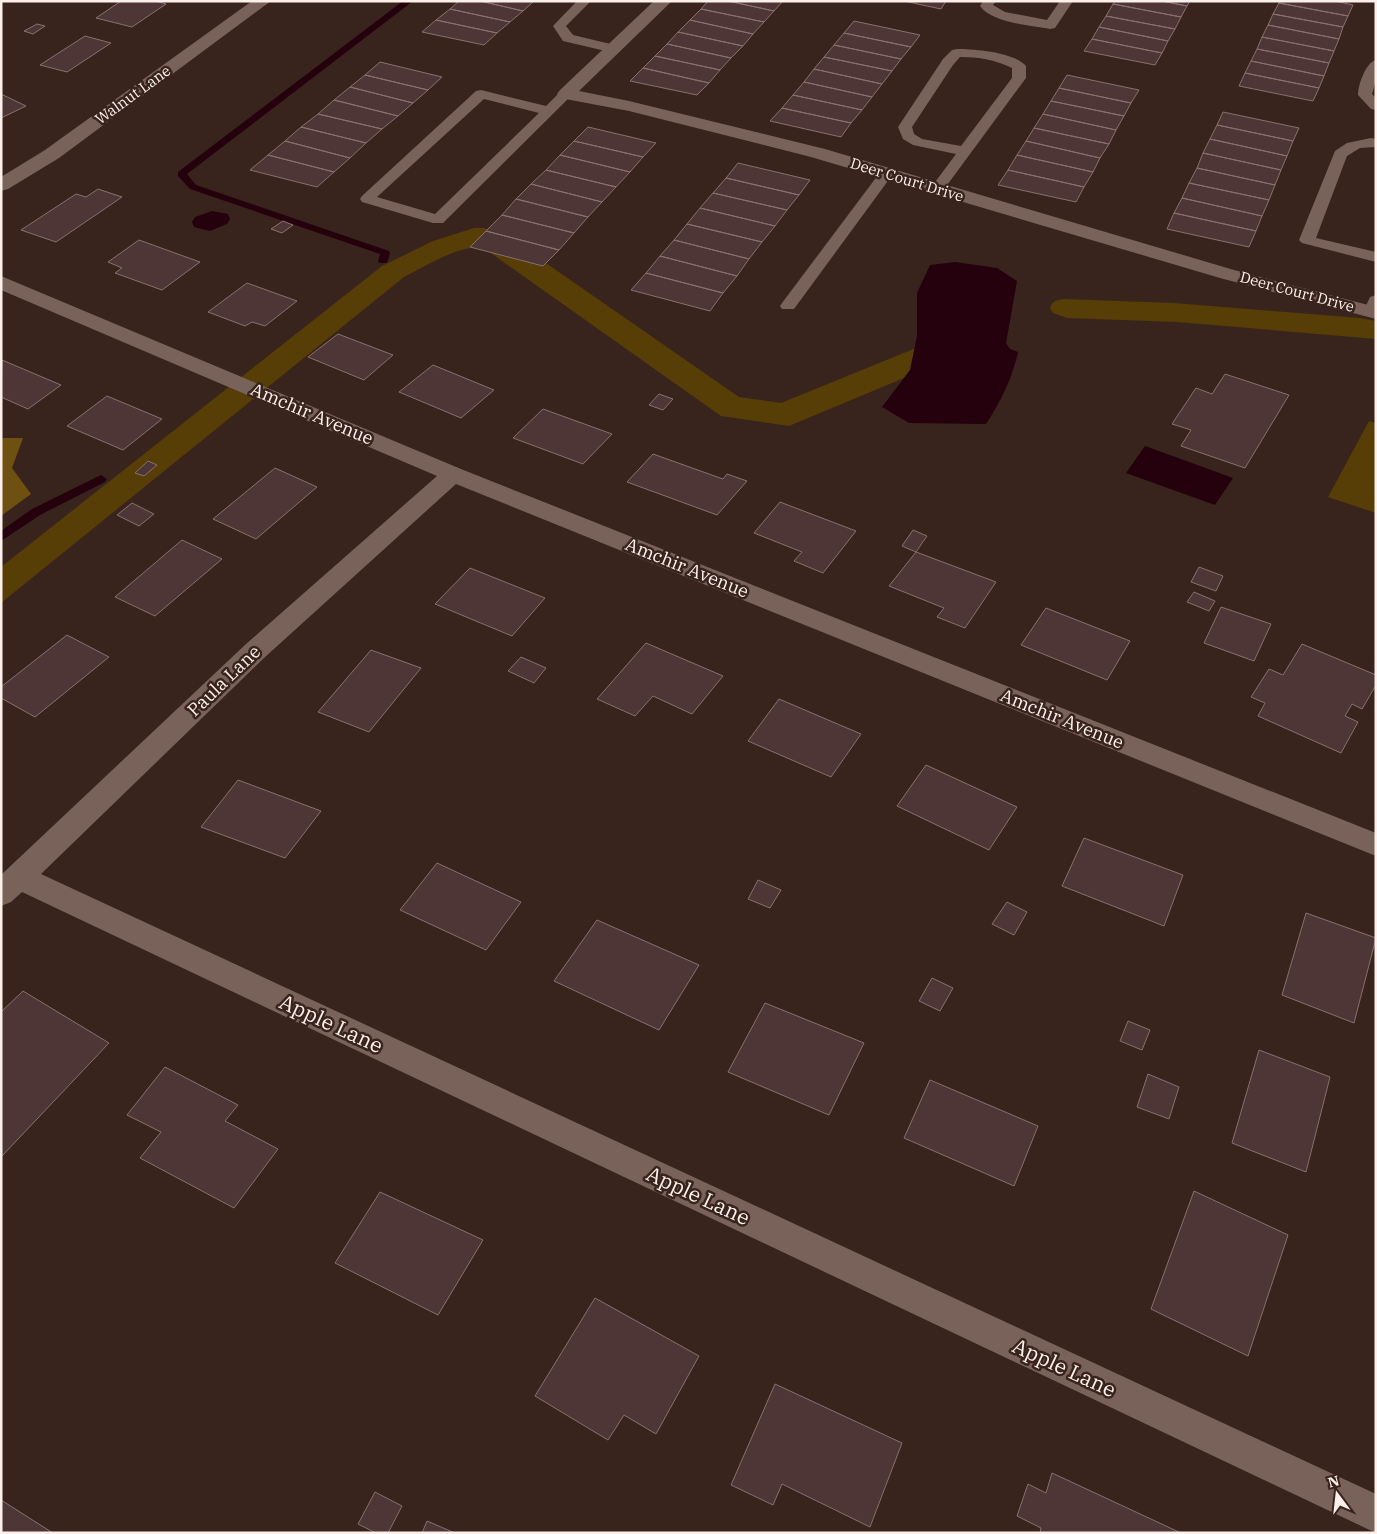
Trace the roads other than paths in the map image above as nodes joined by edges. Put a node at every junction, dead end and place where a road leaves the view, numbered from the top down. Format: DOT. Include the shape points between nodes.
graph roads {
  1 [pos="263,1"];
  2 [pos="585,1"];
  3 [pos="664,1"];
  4 [pos="990,1"];
  5 [pos="1067,1"];
  6 [pos="614,49"];
  7 [pos="1376,64"];
  8 [pos="566,94"];
  9 [pos="1376,106"];
  10 [pos="549,111"];
  11 [pos="1376,143"];
  12 [pos="964,151"];
  13 [pos="886,174"];
  14 [pos="1,185"];
  15 [pos="937,189"];
  16 [pos="1376,257"];
  17 [pos="1,282"];
  18 [pos="788,306"];
  19 [pos="1374,308"];
  20 [pos="453,474"];
  21 [pos="1376,845"];
  22 [pos="10,886"];
  23 [pos="1376,1514"];
  1 -- 14 [label="street, Walnut Lane" via="52,154"];
  2 -- 6 [label="lane" via="559,26 568,38"];
  3 -- 6 [label="street"];
  4 -- 5 [label="lane" via="986,6 994,12 1050,24"];
  6 -- 8 [label="street"];
  7 -- 9 [label="lane" via="1365,95"];
  8 -- 10 [label="lane"];
  8 -- 13 [label="street, Deer Court Drive" via="690,120"];
  10 -- 10 [label="lane" via="438,220 367,199 481,94"];
  11 -- 16 [label="lane" via="1348,147 1340,154 1307,240"];
  12 -- 12 [label="lane" via="1019,78 1019,66 982,53 957,53 904,127 908,136 918,142"];
  12 -- 15 [label="lane"];
  13 -- 15 [label="street, Deer Court Drive"];
  13 -- 18 [label="lane"];
  15 -- 19 [label="street, Deer Court Drive" via="1218,271"];
  17 -- 20 [label="street, Amchir Avenue"];
  20 -- 21 [label="street, Amchir Avenue"];
  20 -- 22 [label="street, Paula Lane" via="255,651"];
  22 -- 23 [label="street, Apple Lane"];
}
